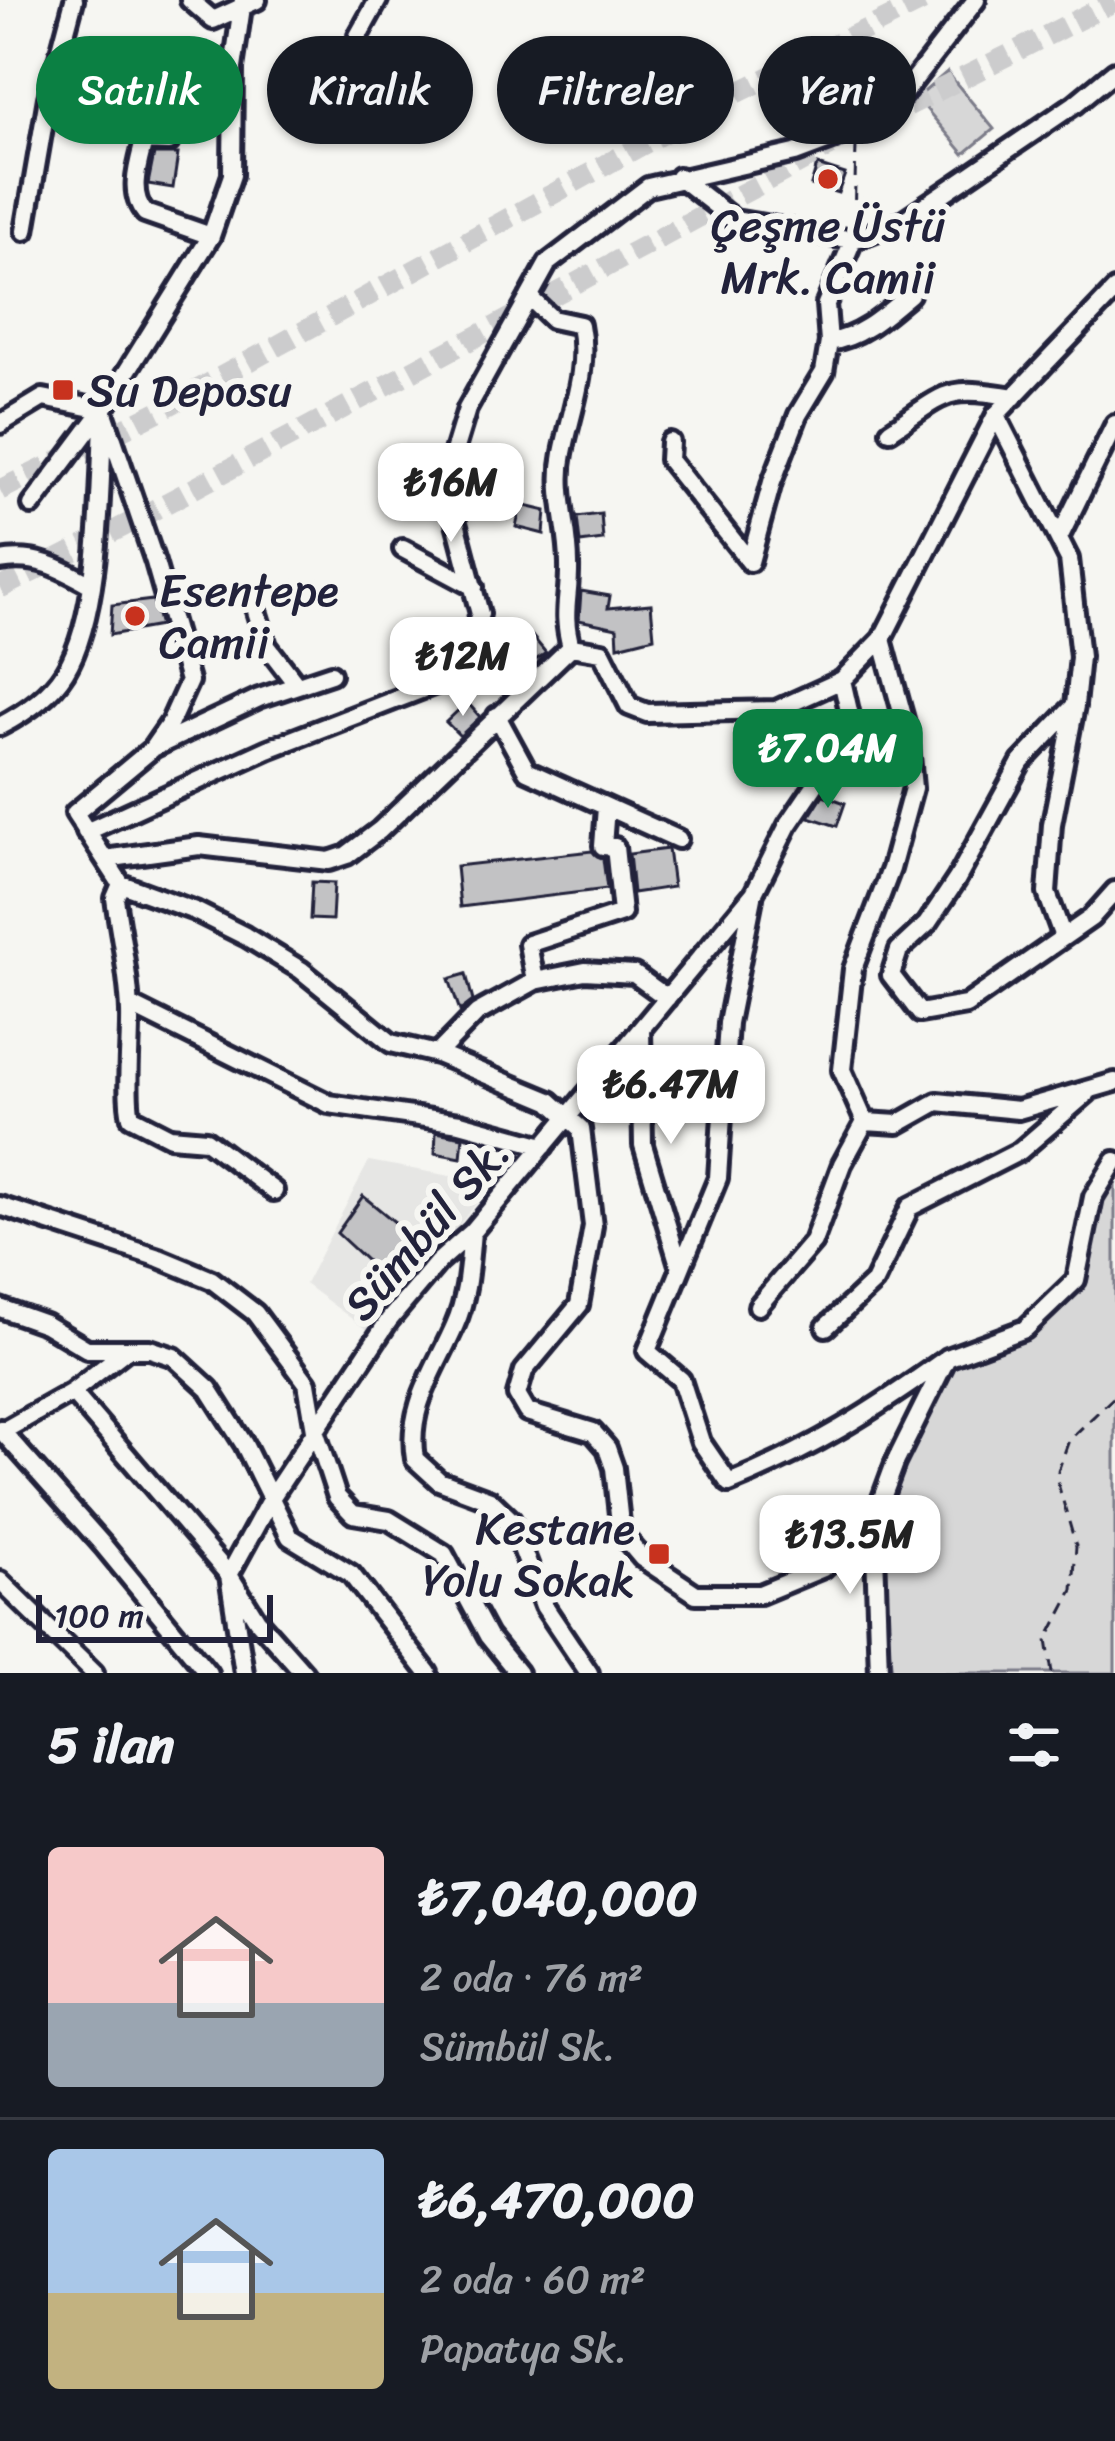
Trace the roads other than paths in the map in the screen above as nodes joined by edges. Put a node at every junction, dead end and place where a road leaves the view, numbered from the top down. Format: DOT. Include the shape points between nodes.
graph roads {
  1 [pos="74,0"];
  2 [pos="190,0"];
  3 [pos="378,0"];
  4 [pos="976,0"];
  5 [pos="246,3"];
  6 [pos="358,36"];
  7 [pos="1115,71"];
  8 [pos="144,144"];
  9 [pos="679,177"];
  10 [pos="25,231"];
  11 [pos="211,236"];
  12 [pos="853,240"];
  13 [pos="1115,290"];
  14 [pos="910,294"];
  15 [pos="529,297"];
  16 [pos="829,342"];
  17 [pos="1014,398"];
  18 [pos="103,410"];
  19 [pos="996,415"];
  20 [pos="0,424"];
  21 [pos="1115,424"];
  22 [pos="890,430"];
  23 [pos="670,442"];
  24 [pos="32,505"];
  25 [pos="1059,538"];
  26 [pos="403,549"];
  27 [pos="0,560"];
  28 [pos="91,585"];
  29 [pos="474,587"];
  30 [pos="252,598"];
  31 [pos="882,639"];
  32 [pos="571,647"];
  33 [pos="331,674"];
  34 [pos="842,680"];
  35 [pos="297,685"];
  36 [pos="1075,705"];
  37 [pos="497,716"];
  38 [pos="0,725"];
  39 [pos="152,749"];
  40 [pos="606,807"];
  41 [pos="86,832"];
  42 [pos="678,839"];
  43 [pos="105,859"];
  44 [pos="121,884"];
  45 [pos="1115,890"];
  46 [pos="754,893"];
  47 [pos="1063,938"];
  48 [pos="535,981"];
  49 [pos="667,998"];
  50 [pos="130,1004"];
  51 [pos="641,1029"];
  52 [pos="437,1054"];
  53 [pos="1115,1082"];
  54 [pos="1092,1088"];
  55 [pos="568,1117"];
  56 [pos="865,1122"];
  57 [pos="544,1146"];
  58 [pos="1115,1162"];
  59 [pos="274,1192"];
  60 [pos="0,1206"];
  61 [pos="472,1232"];
  62 [pos="680,1268"];
  63 [pos="758,1306"];
  64 [pos="0,1308"];
  65 [pos="826,1327"];
  66 [pos="124,1351"];
  67 [pos="947,1358"];
  68 [pos="72,1392"];
  69 [pos="2,1430"];
  70 [pos="315,1430"];
  71 [pos="272,1498"];
  72 [pos="874,1520"];
  73 [pos="229,1575"];
  74 [pos="0,1581"];
  75 [pos="876,1671"];
  76 [pos="94,1673"];
  77 [pos="208,1673"];
  78 [pos="244,1673"];
  79 [pos="304,1673"];
  80 [pos="428,1673"];
  81 [pos="518,1673"];
  82 [pos="589,1673"];
  1 -- 10 [label="street"];
  2 -- 5 [label="street" via="213,20"];
  3 -- 6 [label="street"];
  4 -- 9 [label="street" via="883,121 794,153"];
  5 -- 11 [label="street" via="233,68 232,176"];
  7 -- 12 [label="street" via="904,220"];
  8 -- 11 [label="street" via="138,207"];
  9 -- 12 [label="street" via="734,220"];
  9 -- 15 [label="street" via="648,187 548,263"];
  11 -- 18 [label="street"];
  12 -- 16 [label="street" via="826,304"];
  13 -- 17 [label="street"];
  14 -- 16 [label="street" via="876,322"];
  15 -- 29 [label="street" via="467,409 445,482"];
  15 -- 32 [label="street" via="552,319 580,325 584,344 559,497"];
  16 -- 23 [label="street" via="824,372 772,482 750,562 668,460"];
  17 -- 19 [label="street"];
  17 -- 22 [label="street" via="948,392"];
  18 -- 20 [label="street" via="43,398"];
  18 -- 24 [label="street"];
  18 -- 28 [label="street"];
  18 -- 39 [label="street" via="189,680"];
  19 -- 25 [label="street"];
  19 -- 31 [label="street"];
  21 -- 25 [label="street"];
  25 -- 36 [label="street" via="1069,559 1080,657"];
  26 -- 29 [label="street"];
  27 -- 28 [label="street" via="57,565"];
  28 -- 38 [label="street" via="64,675"];
  29 -- 41 [label="street" via="480,614 465,653 436,684"];
  30 -- 35 [label="street" via="267,646"];
  31 -- 34 [label="street"];
  31 -- 56 [label="street" via="914,788 853,969 842,1070"];
  32 -- 34 [label="street" via="602,652 629,706 647,713 776,710"];
  32 -- 37 [label="street"];
  33 -- 35 [label="street"];
  34 -- 46 [label="street, Sümbül Sk." via="853,729 788,825"];
  35 -- 39 [label="street"];
  36 -- 47 [label="street" via="1047,893"];
  36 -- 47 [label="street" via="1021,761 957,879 899,950 891,976 920,1012 966,1005"];
  37 -- 40 [label="street" via="527,772"];
  37 -- 43 [label="street" via="347,855 316,860 200,846"];
  39 -- 41 [label="street" via="78,809"];
  40 -- 42 [label="street"];
  40 -- 48 [label="street" via="604,846 615,848 622,913 528,944"];
  41 -- 43 [label="street"];
  43 -- 44 [label="street"];
  44 -- 50 [label="street" via="115,898"];
  44 -- 52 [label="street" via="245,936 391,1043"];
  45 -- 47 [label="street"];
  46 -- 49 [label="street, Sümbül Sk."];
  46 -- 62 [label="street" via="728,1023 718,1178"];
  48 -- 49 [label="street" via="585,971 634,974"];
  48 -- 52 [label="street" via="477,1013"];
  49 -- 51 [label="street, Sümbül Sk."];
  50 -- 57 [label="street" via="329,1104"];
  50 -- 59 [label="street" via="131,1117 170,1137 206,1140"];
  51 -- 55 [label="street, Sümbül Sk."];
  51 -- 62 [label="street" via="643,1145"];
  52 -- 55 [label="street" via="550,1101"];
  53 -- 54 [label="street"];
  54 -- 56 [label="street" via="1018,1110 937,1102 898,1124"];
  54 -- 65 [label="street" via="1019,1151 910,1207 874,1282"];
  55 -- 57 [label="street, Sümbül Sk."];
  55 -- 72 [label="street" via="581,1129 592,1226 578,1305 524,1371 517,1395 527,1412 592,1432 607,1448 621,1533 696,1594 760,1594 823,1568"];
  56 -- 63 [label="street" via="813,1242"];
  57 -- 61 [label="street, Sümbül Sk."];
  58 -- 67 [label="street" via="1093,1197 1076,1280 1025,1328"];
  60 -- 70 [label="street" via="212,1280 255,1313 296,1366"];
  61 -- 70 [label="street, Sümbül Sk." via="389,1320"];
  61 -- 82 [label="street" via="457,1322 415,1416 416,1459 439,1481 490,1500 512,1520 544,1606"];
  62 -- 67 [label="street" via="647,1351 681,1380 701,1442 728,1483 863,1418"];
  64 -- 66 [label="street" via="87,1349"];
  66 -- 68 [label="street"];
  66 -- 71 [label="street" via="150,1348 175,1357 209,1389"];
  67 -- 72 [label="street"];
  68 -- 69 [label="street"];
  68 -- 73 [label="street"];
  69 -- 77 [label="street"];
  70 -- 71 [label="street, Sümbül Sk."];
  70 -- 81 [label="street" via="338,1496 353,1514 389,1520 444,1554"];
  71 -- 73 [label="street, Sümbül Sk."];
  71 -- 80 [label="street" via="290,1537 351,1574"];
  72 -- 75 [label="street"];
  73 -- 78 [label="street"];
  73 -- 79 [label="street"];
  74 -- 76 [label="street"];
}
